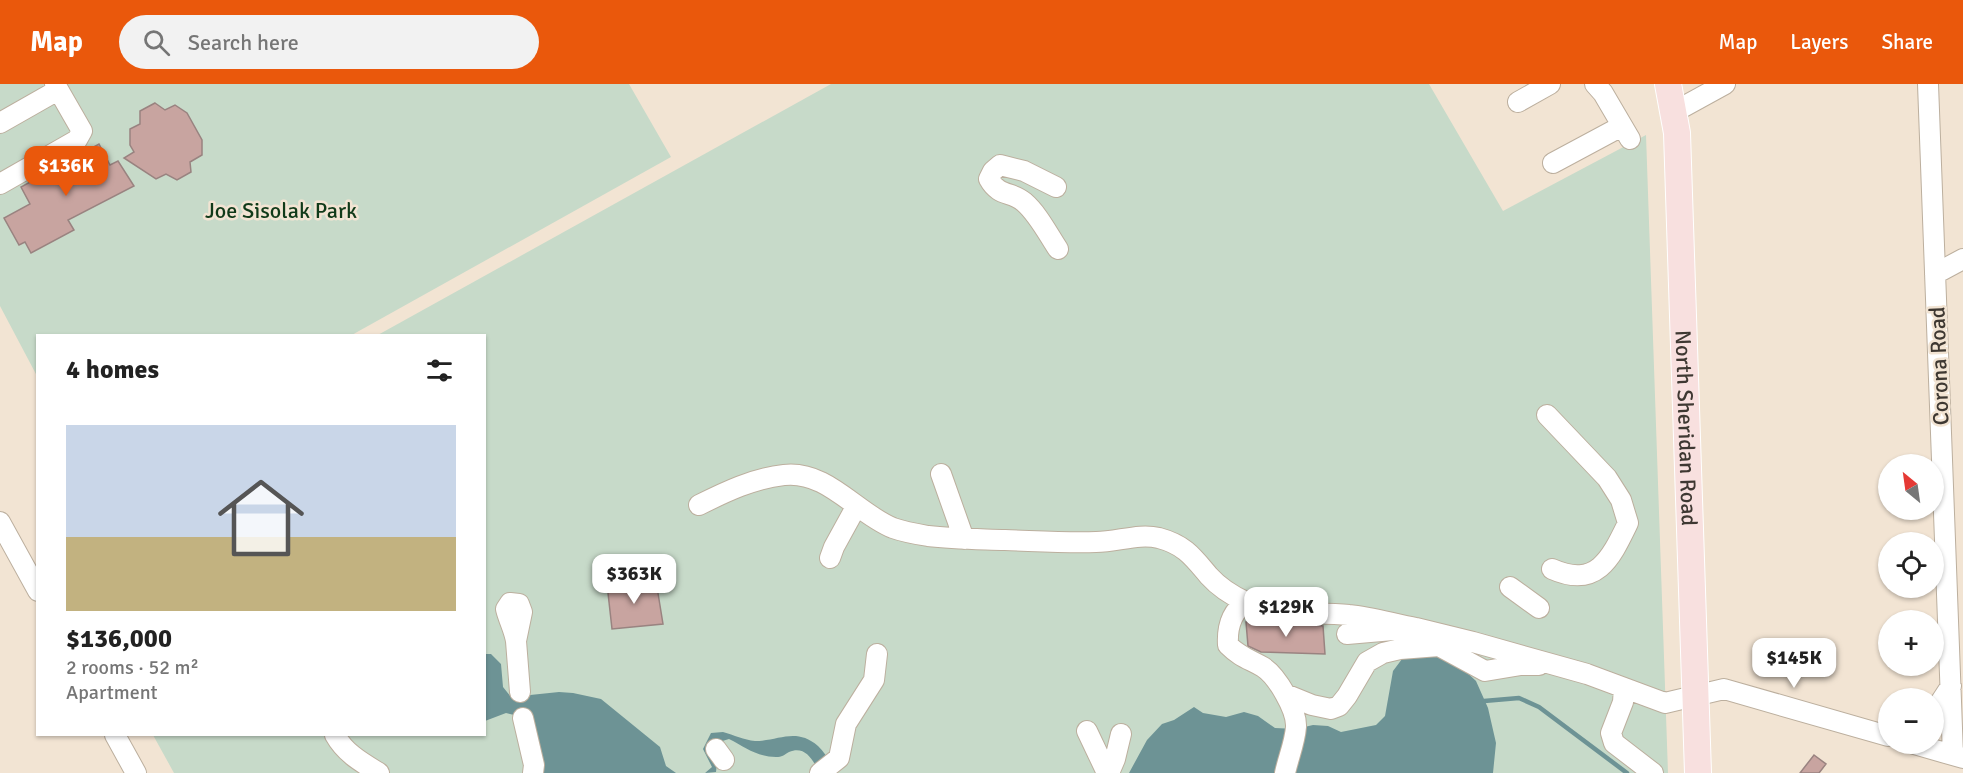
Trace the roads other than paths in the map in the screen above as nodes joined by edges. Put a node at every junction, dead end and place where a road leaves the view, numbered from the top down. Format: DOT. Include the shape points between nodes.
graph roads {
  1 [pos="1550,84"];
  2 [pos="1595,84"];
  3 [pos="1668,84"];
  4 [pos="1725,84"];
  5 [pos="1928,84"];
  6 [pos="57,87"];
  7 [pos="1518,102"];
  8 [pos="1674,112"];
  9 [pos="0,123"];
  10 [pos="1553,163"];
  11 [pos="0,184"];
  12 [pos="1056,187"];
  13 [pos="1058,249"];
  14 [pos="1963,259"];
  15 [pos="1935,273"];
  16 [pos="1547,415"];
  17 [pos="941,474"];
  18 [pos="699,505"];
  19 [pos="856,507"];
  20 [pos="0,522"];
  21 [pos="1963,527"];
  22 [pos="1945,537"];
  23 [pos="964,539"];
  24 [pos="831,558"];
  25 [pos="1552,569"];
  26 [pos="36,587"];
  27 [pos="1510,587"];
  28 [pos="1246,602"];
  29 [pos="1539,608"];
  30 [pos="1416,628"];
  31 [pos="1347,634"];
  32 [pos="516,641"];
  33 [pos="877,654"];
  34 [pos="1551,663"];
  35 [pos="1951,686"];
  36 [pos="1624,688"];
  37 [pos="520,692"];
  38 [pos="1284,693"];
  39 [pos="1696,694"];
  40 [pos="1944,697"];
  41 [pos="523,718"];
  42 [pos="1087,731"];
  43 [pos="1878,733"];
  44 [pos="1121,734"];
  45 [pos="117,736"];
  46 [pos="336,736"];
  47 [pos="1958,757"];
  48 [pos="826,768"];
  49 [pos="1653,772"];
  50 [pos="136,773"];
  51 [pos="379,773"];
  52 [pos="533,773"];
  53 [pos="1108,773"];
  54 [pos="1285,773"];
  55 [pos="1698,773"];
  1 -- 7 [label="street"];
  2 -- 10 [label="street" via="1626,132"];
  3 -- 8 [label="main road, North Sheridan Road"];
  4 -- 8 [label="street"];
  5 -- 15 [label="street, Corona Road"];
  6 -- 9 [label="street"];
  6 -- 11 [label="street" via="82,131 77,140"];
  8 -- 39 [label="main road, North Sheridan Road"];
  12 -- 13 [label="street" via="1024,171 1000,165 989,179 994,189 1027,205"];
  14 -- 15 [label="street"];
  15 -- 22 [label="street, Corona Road"];
  16 -- 25 [label="street" via="1606,478 1621,500 1628,523 1604,566 1596,571 1587,576 1565,575"];
  17 -- 23 [label="street"];
  18 -- 19 [label="street" via="760,479 786,474 825,484"];
  19 -- 23 [label="street" via="892,528"];
  19 -- 24 [label="street"];
  20 -- 26 [label="street"];
  21 -- 22 [label="street"];
  22 -- 35 [label="street, Corona Road"];
  23 -- 28 [label="street" via="1161,539 1194,557 1210,577"];
  27 -- 29 [label="street"];
  28 -- 30 [label="street" via="1275,612 1350,615"];
  28 -- 38 [label="street" via="1232,618 1227,630 1228,645 1275,677"];
  30 -- 31 [label="street"];
  30 -- 34 [label="street"];
  32 -- 37 [label="street"];
  33 -- 48 [label="street" via="874,680 846,724 839,758"];
  34 -- 36 [label="street"];
  34 -- 38 [label="street" via="1485,670 1439,646 1400,649 1367,662 1347,696 1332,709"];
  35 -- 40 [label="street"];
  35 -- 47 [label="street, Corona Road"];
  36 -- 39 [label="street" via="1665,703"];
  36 -- 49 [label="street" via="1611,733 1614,743"];
  38 -- 54 [label="street" via="1296,727"];
  39 -- 43 [label="street" via="1724,688"];
  39 -- 55 [label="main road, North Sheridan Road"];
  41 -- 52 [label="street"];
  42 -- 53 [label="street"];
  44 -- 53 [label="street"];
  45 -- 50 [label="street"];
  46 -- 51 [label="street" via="354,758"];
}
